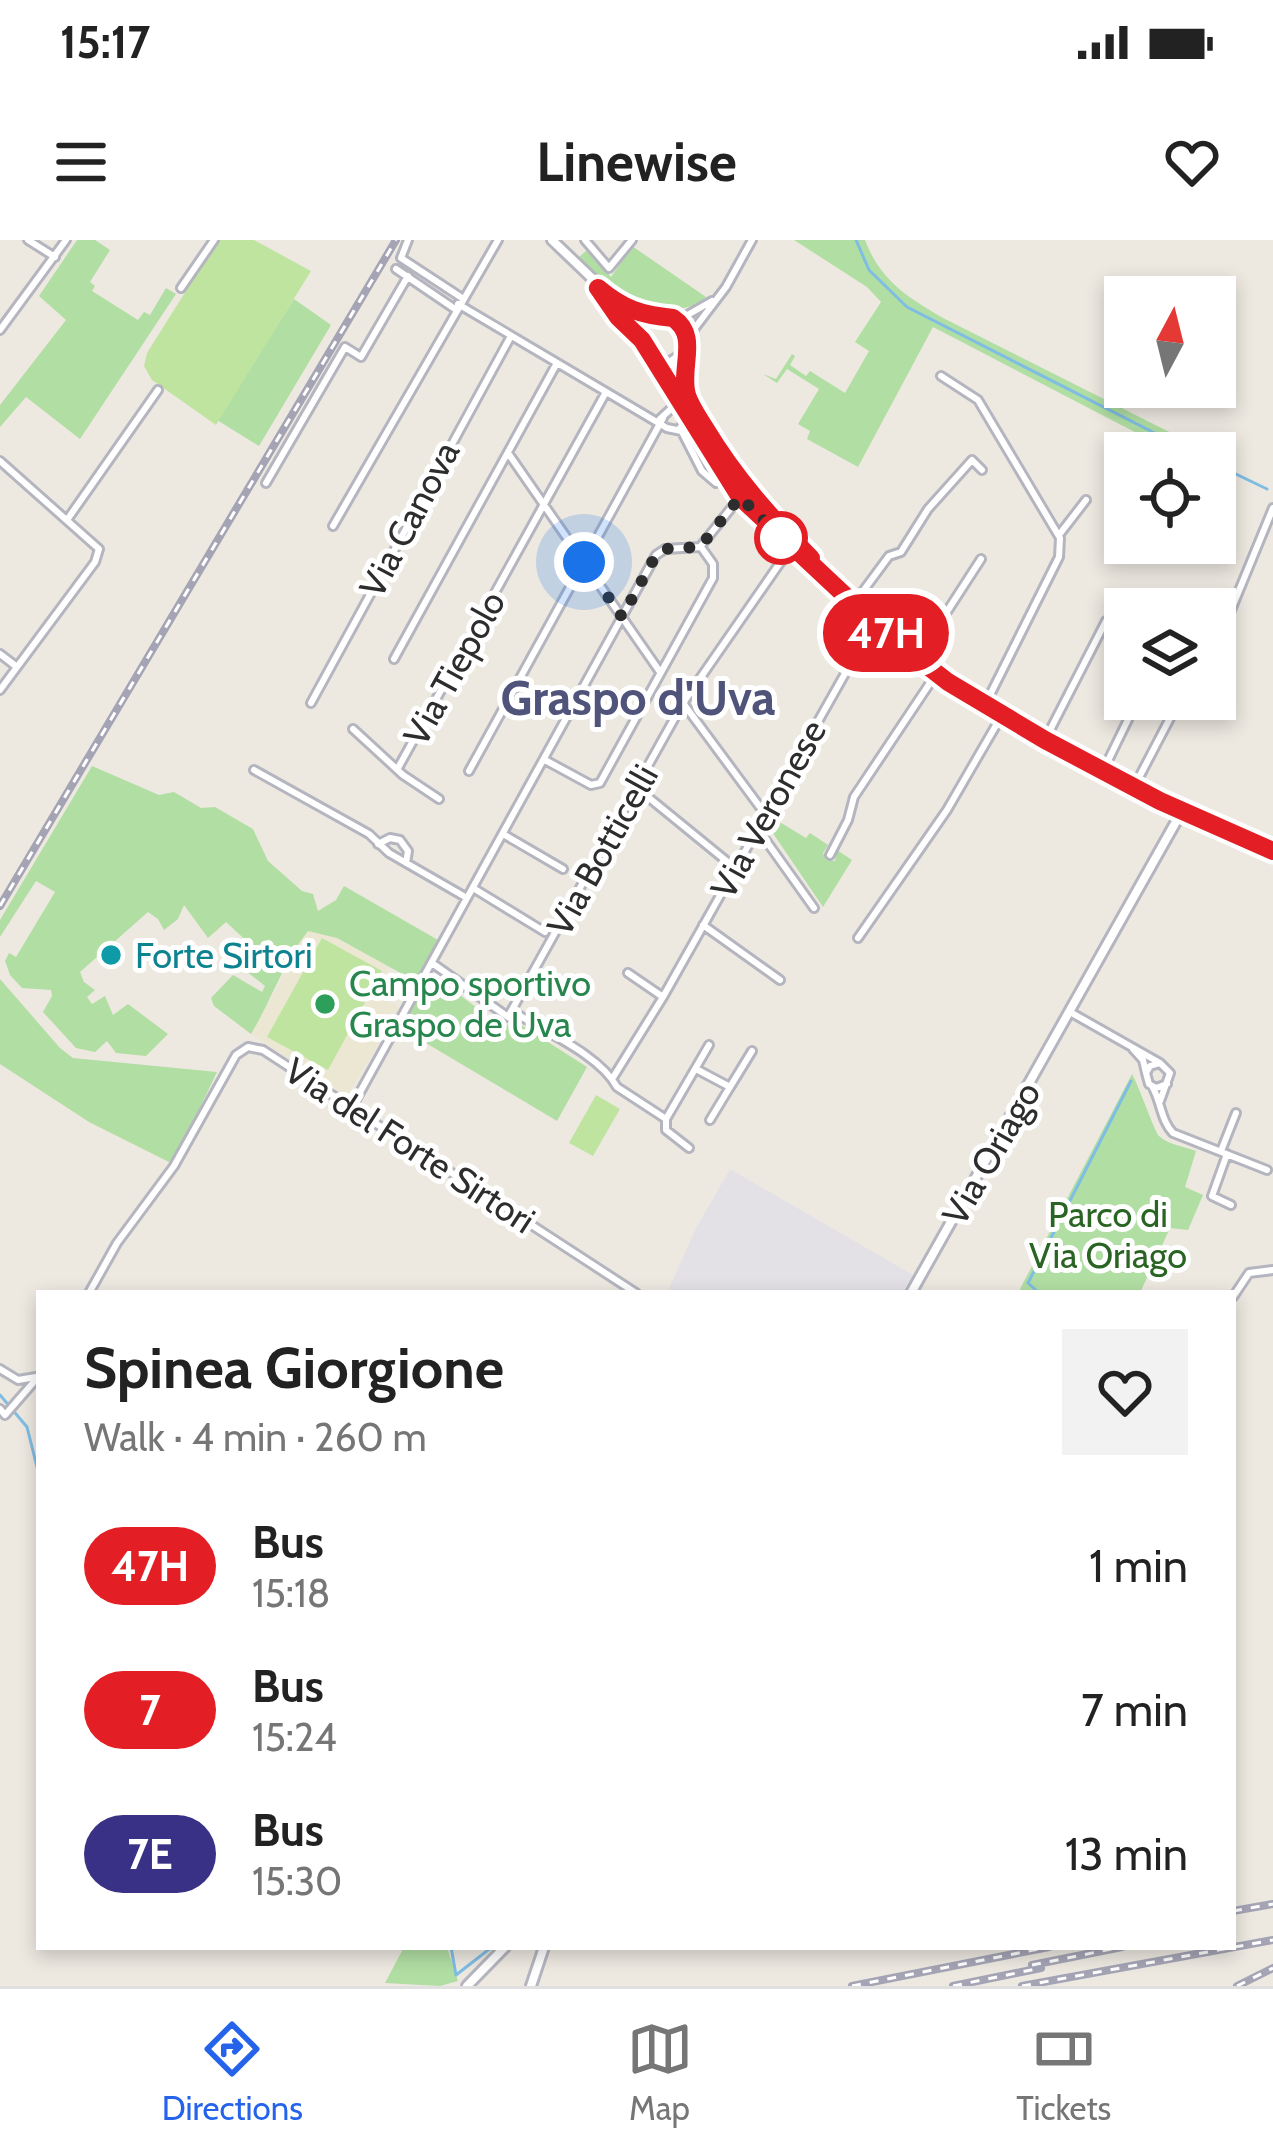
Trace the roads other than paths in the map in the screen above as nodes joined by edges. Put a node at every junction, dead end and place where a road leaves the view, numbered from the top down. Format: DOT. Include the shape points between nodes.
graph roads {
  1 [pos="28,240"];
  2 [pos="66,240"];
  3 [pos="214,240"];
  4 [pos="408,240"];
  5 [pos="498,240"];
  6 [pos="552,240"];
  7 [pos="632,240"];
  8 [pos="752,240"];
  9 [pos="590,242"];
  10 [pos="55,257"];
  11 [pos="396,269"];
  12 [pos="408,276"];
  13 [pos="182,288"];
  14 [pos="598,288"];
  15 [pos="720,296"];
  16 [pos="458,304"];
  17 [pos="677,321"];
  18 [pos="0,329"];
  19 [pos="648,329"];
  20 [pos="511,336"];
  21 [pos="687,342"];
  22 [pos="655,360"];
  23 [pos="557,364"];
  24 [pos="941,376"];
  25 [pos="686,381"];
  26 [pos="158,390"];
  27 [pos="606,392"];
  28 [pos="675,393"];
  29 [pos="689,419"];
  30 [pos="659,420"];
  31 [pos="679,430"];
  32 [pos="701,439"];
  33 [pos="508,453"];
  34 [pos="0,461"];
  35 [pos="982,470"];
  36 [pos="729,474"];
  37 [pos="266,483"];
  38 [pos="740,497"];
  39 [pos="1087,500"];
  40 [pos="544,505"];
  41 [pos="1273,508"];
  42 [pos="765,511"];
  43 [pos="67,520"];
  44 [pos="333,526"];
  45 [pos="1059,535"];
  46 [pos="700,547"];
  47 [pos="791,547"];
  48 [pos="981,559"];
  49 [pos="584,562"];
  50 [pos="818,567"];
  51 [pos="1236,598"];
  52 [pos="855,602"];
  53 [pos="622,617"];
  54 [pos="874,622"];
  55 [pos="1104,625"];
  56 [pos="0,654"];
  57 [pos="916,658"];
  58 [pos="394,659"];
  59 [pos="17,667"];
  60 [pos="661,673"];
  61 [pos="936,674"];
  62 [pos="0,690"];
  63 [pos="311,703"];
  64 [pos="683,703"];
  65 [pos="985,705"];
  66 [pos="1002,715"];
  67 [pos="1128,720"];
  68 [pos="1169,720"];
  69 [pos="353,729"];
  70 [pos="1045,740"];
  71 [pos="544,760"];
  72 [pos="398,768"];
  73 [pos="254,770"];
  74 [pos="469,771"];
  75 [pos="1102,771"];
  76 [pos="1134,787"];
  77 [pos="638,788"];
  78 [pos="439,799"];
  79 [pos="1181,811"];
  80 [pos="765,814"];
  81 [pos="757,828"];
  82 [pos="503,834"];
  83 [pos="379,844"];
  84 [pos="1273,850"];
  85 [pos="830,854"];
  86 [pos="406,863"];
  87 [pos="735,868"];
  88 [pos="563,869"];
  89 [pos="473,888"];
  90 [pos="467,898"];
  91 [pos="814,908"];
  92 [pos="703,925"];
  93 [pos="545,932"];
  94 [pos="858,938"];
  95 [pos="432,963"];
  96 [pos="628,974"];
  97 [pos="779,980"];
  98 [pos="663,997"];
  99 [pos="512,1011"];
  100 [pos="1070,1012"];
  101 [pos="709,1045"];
  102 [pos="1130,1046"];
  103 [pos="752,1052"];
  104 [pos="1160,1063"];
  105 [pos="697,1069"];
  106 [pos="1146,1073"];
  107 [pos="614,1076"];
  108 [pos="1168,1084"];
  109 [pos="1152,1086"];
  110 [pos="730,1087"];
  111 [pos="1160,1100"];
  112 [pos="352,1106"];
  113 [pos="1236,1113"];
  114 [pos="666,1119"];
  115 [pos="710,1120"];
  116 [pos="689,1148"];
  117 [pos="1224,1153"];
  118 [pos="1267,1170"];
  119 [pos="1231,1205"];
  120 [pos="1273,1270"];
  121 [pos="90,1290"];
  122 [pos="631,1290"];
  123 [pos="913,1290"];
  124 [pos="1236,1292"];
  125 [pos="0,1370"];
  126 [pos="36,1376"];
  127 [pos="36,1378"];
  128 [pos="7,1410"];
  129 [pos="502,1950"];
  130 [pos="542,1950"];
  131 [pos="467,1986"];
  132 [pos="531,1986"];
  1 -- 10 [label="street"];
  2 -- 10 [label="street"];
  3 -- 13 [label="street"];
  4 -- 16 [label="street" via="401,258"];
  5 -- 16 [label="street"];
  6 -- 14 [label="street"];
  7 -- 9 [label="street" via="611,268"];
  8 -- 15 [label="street"];
  10 -- 18 [label="street"];
  11 -- 12 [label="street"];
  12 -- 16 [label="street"];
  12 -- 37 [label="street" via="361,356 345,347"];
  14 -- 19 [label="street"];
  14 -- 19 [label="street" via="618,317"];
  15 -- 17 [label="street"];
  15 -- 21 [label="street"];
  16 -- 20 [label="street"];
  16 -- 44 [label="street"];
  17 -- 19 [label="street"];
  17 -- 21 [label="street"];
  19 -- 22 [label="street"];
  20 -- 23 [label="street"];
  20 -- 63 [label="street, Via Canova"];
  21 -- 22 [label="street" via="676,360"];
  21 -- 25 [label="street"];
  22 -- 28 [label="street"];
  23 -- 27 [label="street"];
  23 -- 33 [label="street"];
  24 -- 45 [label="street" via="978,400"];
  25 -- 29 [label="street"];
  25 -- 36 [label="street"];
  26 -- 43 [label="street"];
  27 -- 30 [label="street"];
  27 -- 40 [label="street, Via Tiepolo"];
  28 -- 29 [label="street"];
  28 -- 30 [label="street"];
  29 -- 31 [label="street"];
  29 -- 32 [label="street"];
  30 -- 31 [label="street"];
  30 -- 49 [label="street"];
  31 -- 32 [label="street"];
  31 -- 36 [label="street" via="712,481"];
  32 -- 36 [label="street"];
  33 -- 40 [label="street"];
  33 -- 58 [label="street"];
  34 -- 43 [label="street"];
  35 -- 52 [label="street" via="972,460"];
  36 -- 38 [label="street"];
  36 -- 42 [label="street"];
  38 -- 42 [label="street"];
  38 -- 46 [label="street"];
  38 -- 47 [label="street"];
  39 -- 45 [label="street"];
  40 -- 49 [label="street"];
  40 -- 72 [label="street, Via Tiepolo"];
  41 -- 51 [label="street"];
  42 -- 50 [label="street"];
  43 -- 59 [label="street" via="99,556"];
  45 -- 65 [label="street" via="1059,557"];
  46 -- 53 [label="street" via="660,551"];
  46 -- 60 [label="street" via="713,578"];
  47 -- 50 [label="street"];
  47 -- 64 [label="street, Via Botticelli"];
  48 -- 57 [label="street"];
  49 -- 53 [label="street"];
  49 -- 74 [label="street"];
  50 -- 52 [label="street"];
  52 -- 54 [label="street"];
  53 -- 60 [label="street"];
  53 -- 71 [label="street"];
  54 -- 57 [label="street"];
  54 -- 80 [label="street, Via Veronese"];
  55 -- 70 [label="street"];
  56 -- 59 [label="street"];
  57 -- 61 [label="street"];
  59 -- 62 [label="street"];
  60 -- 71 [label="street" via="598,785"];
  61 -- 65 [label="street"];
  61 -- 85 [label="street" via="854,797"];
  64 -- 77 [label="street, Via Botticelli"];
  64 -- 80 [label="street"];
  65 -- 66 [label="street"];
  66 -- 70 [label="street"];
  66 -- 94 [label="street"];
  67 -- 75 [label="street"];
  68 -- 76 [label="street"];
  69 -- 72 [label="street, Via Tiepolo"];
  70 -- 75 [label="street"];
  71 -- 82 [label="street"];
  72 -- 78 [label="street, Via Tiepolo"];
  73 -- 83 [label="street"];
  75 -- 76 [label="street"];
  76 -- 79 [label="street"];
  77 -- 87 [label="street"];
  77 -- 99 [label="street, Via Botticelli"];
  79 -- 84 [label="street"];
  79 -- 100 [label="street, Via Oriago"];
  80 -- 81 [label="street, Via Veronese"];
  81 -- 87 [label="street, Via Veronese"];
  81 -- 91 [label="street"];
  82 -- 88 [label="street"];
  82 -- 89 [label="street"];
  83 -- 86 [label="street"];
  83 -- 86 [label="street" via="400,840"];
  86 -- 90 [label="street"];
  87 -- 92 [label="street, Via Veronese"];
  89 -- 90 [label="street"];
  89 -- 93 [label="street"];
  90 -- 95 [label="street"];
  92 -- 97 [label="street"];
  92 -- 98 [label="street, Via Veronese"];
  95 -- 99 [label="street" via="508,1017"];
  95 -- 112 [label="street"];
  96 -- 98 [label="street"];
  98 -- 107 [label="street, Via Veronese"];
  99 -- 107 [label="street"];
  100 -- 102 [label="street"];
  100 -- 123 [label="street, Via Oriago"];
  101 -- 105 [label="street"];
  102 -- 104 [label="street"];
  102 -- 106 [label="street"];
  103 -- 110 [label="street"];
  104 -- 106 [label="street"];
  104 -- 108 [label="street" via="1170,1072"];
  105 -- 110 [label="street"];
  105 -- 114 [label="street"];
  106 -- 109 [label="street"];
  107 -- 114 [label="street" via="617,1088"];
  108 -- 109 [label="street"];
  108 -- 111 [label="street"];
  109 -- 111 [label="street"];
  110 -- 115 [label="street"];
  111 -- 117 [label="street" via="1170,1130"];
  112 -- 121 [label="street, Via del Forte Sirtori" via="263,1050 241,1051"];
  112 -- 122 [label="street, Via del Forte Sirtori"];
  113 -- 117 [label="street"];
  114 -- 116 [label="street" via="666,1130"];
  117 -- 118 [label="street"];
  117 -- 119 [label="street" via="1212,1196"];
  120 -- 124 [label="street" via="1249,1273"];
  125 -- 126 [label="street" via="18,1380"];
  127 -- 128 [label="street"];
  129 -- 131 [label="street"];
  130 -- 132 [label="street"];
}
